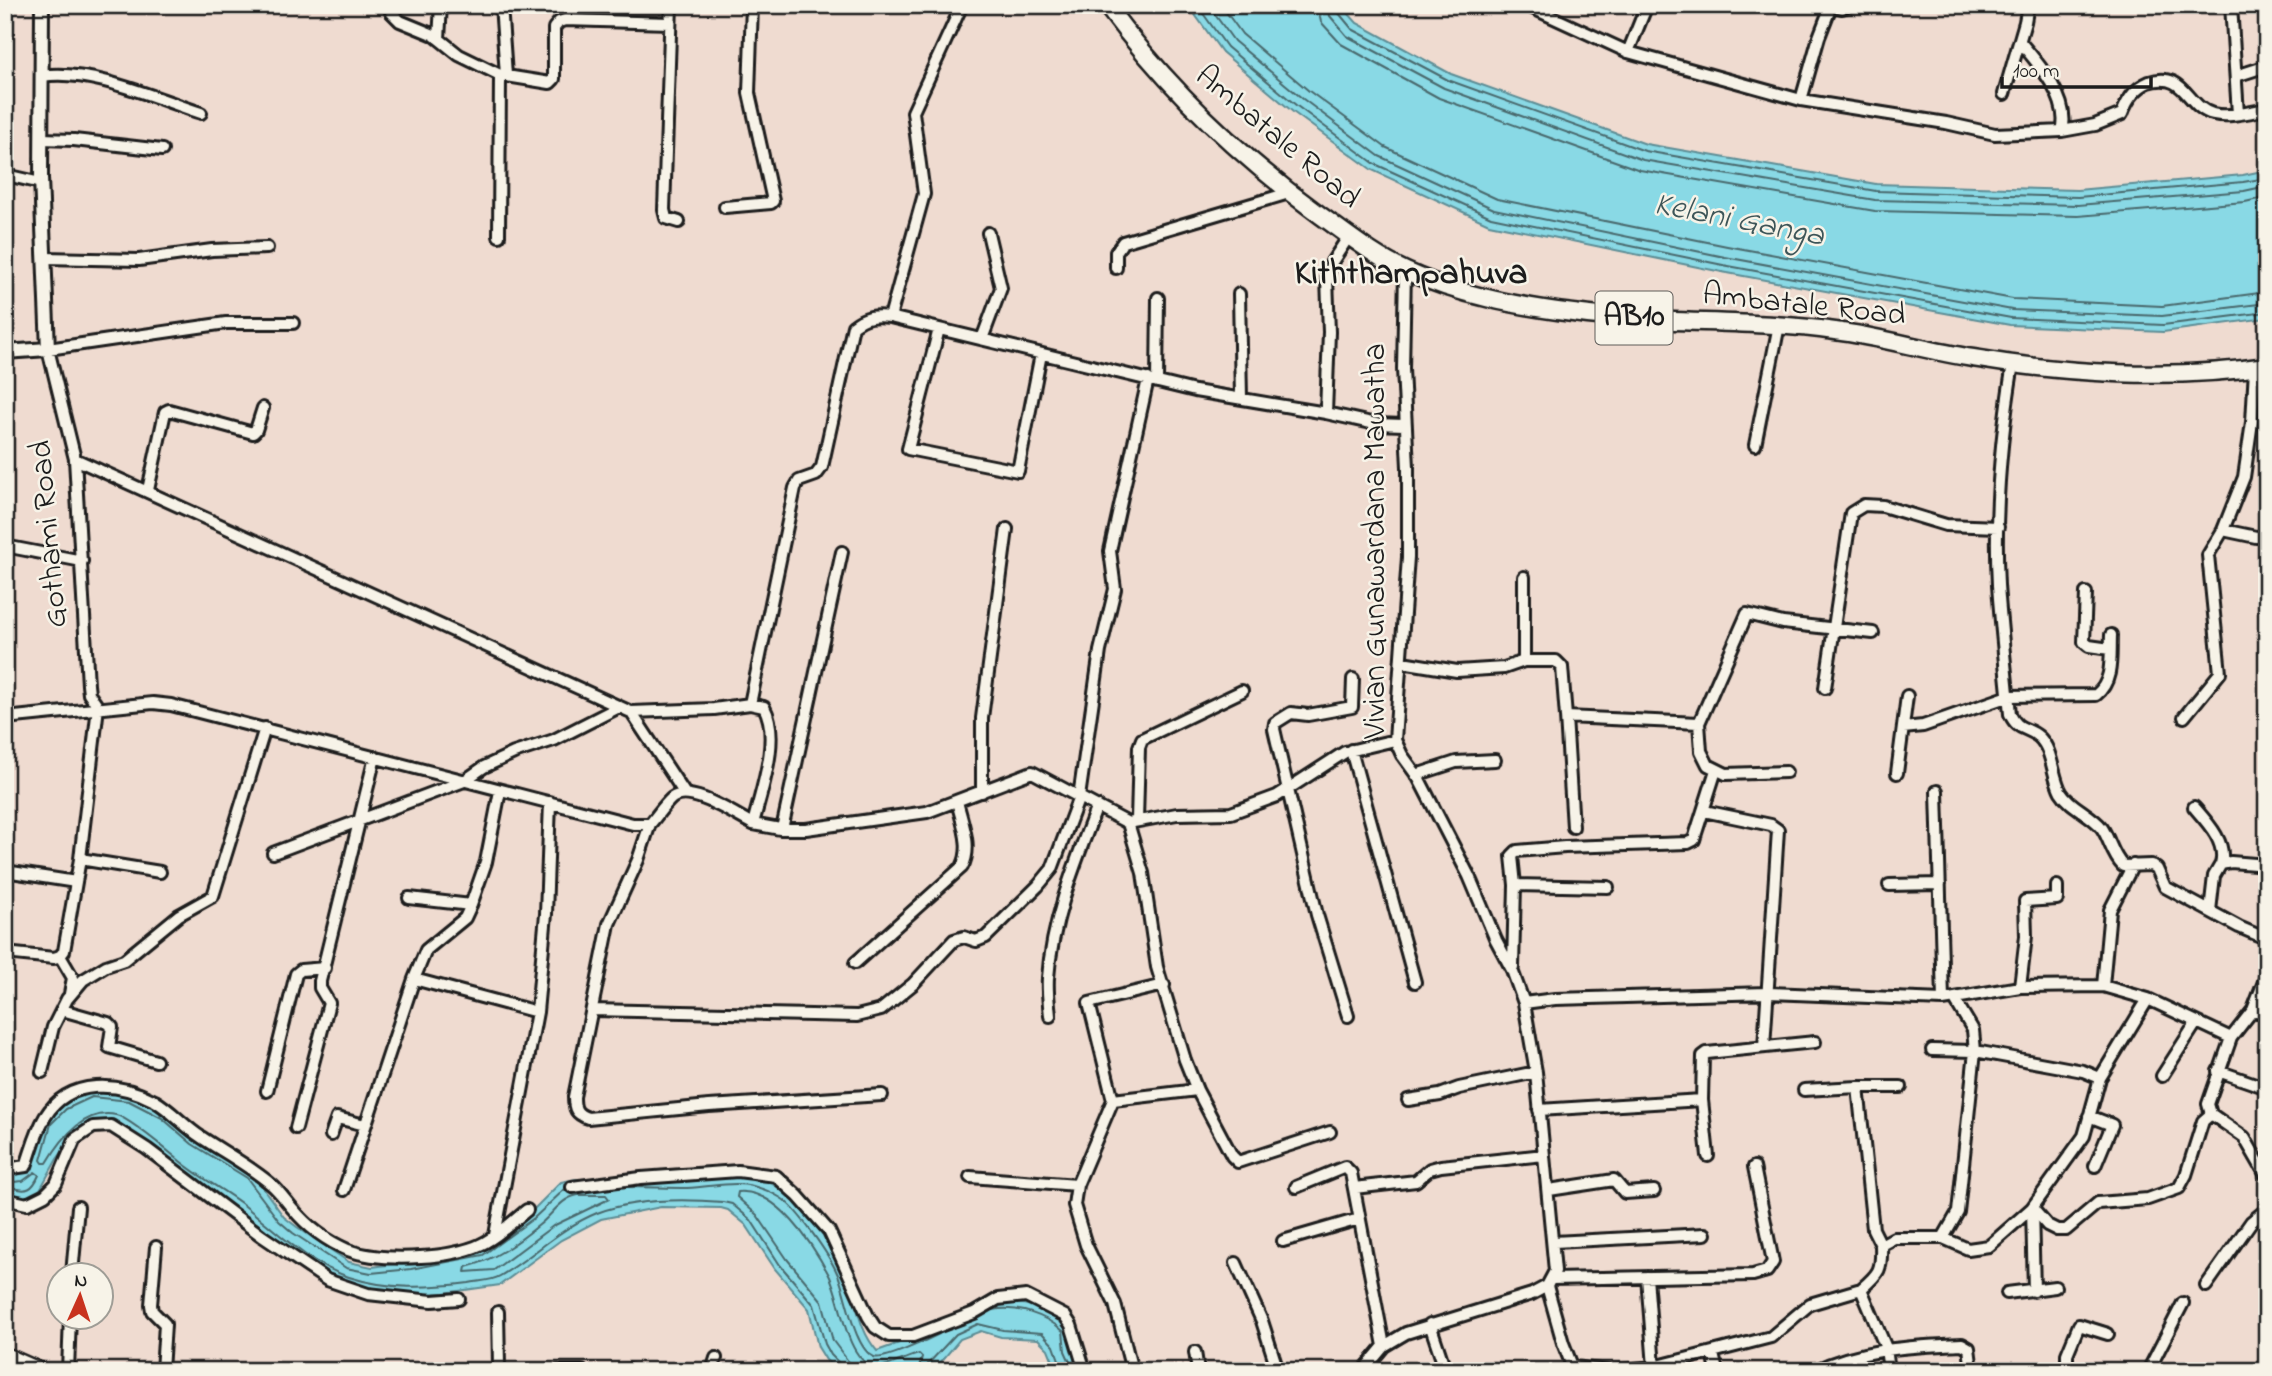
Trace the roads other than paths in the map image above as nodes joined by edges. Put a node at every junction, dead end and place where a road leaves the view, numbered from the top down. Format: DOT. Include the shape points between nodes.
graph roads {
  1 [pos="42,5"];
  2 [pos="389,5"];
  3 [pos="441,5"];
  4 [pos="501,5"];
  5 [pos="671,5"];
  6 [pos="752,5"];
  7 [pos="962,5"];
  8 [pos="1106,5"];
  9 [pos="1526,5"];
  10 [pos="1647,5"];
  11 [pos="1830,5"];
  12 [pos="1851,5"];
  13 [pos="2028,5"];
  14 [pos="2231,5"];
  15 [pos="670,23"];
  16 [pos="439,39"];
  17 [pos="2020,42"];
  18 [pos="1628,52"];
  19 [pos="2267,66"];
  20 [pos="503,75"];
  21 [pos="42,76"];
  22 [pos="2236,76"];
  23 [pos="2004,94"];
  24 [pos="1801,100"];
  25 [pos="2267,109"];
  26 [pos="201,113"];
  27 [pos="2238,114"];
  28 [pos="2062,131"];
  29 [pos="41,139"];
  30 [pos="162,150"];
  31 [pos="6,175"];
  32 [pos="41,183"];
  33 [pos="1289,193"];
  34 [pos="725,207"];
  35 [pos="679,222"];
  36 [pos="988,233"];
  37 [pos="499,236"];
  38 [pos="1349,236"];
  39 [pos="267,248"];
  40 [pos="44,258"];
  41 [pos="1116,268"];
  42 [pos="1405,271"];
  43 [pos="1239,294"];
  44 [pos="1158,298"];
  45 [pos="890,317"];
  46 [pos="293,323"];
  47 [pos="1779,325"];
  48 [pos="939,329"];
  49 [pos="982,339"];
  50 [pos="47,349"];
  51 [pos="5,352"];
  52 [pos="1041,354"];
  53 [pos="2013,364"];
  54 [pos="2261,367"];
  55 [pos="1152,380"];
  56 [pos="1241,398"];
  57 [pos="263,408"];
  58 [pos="1326,412"];
  59 [pos="1404,425"];
  60 [pos="1755,445"];
  61 [pos="75,459"];
  62 [pos="148,490"];
  63 [pos="1998,527"];
  64 [pos="1007,529"];
  65 [pos="2223,530"];
  66 [pos="2267,536"];
  67 [pos="5,546"];
  68 [pos="842,552"];
  69 [pos="82,561"];
  70 [pos="1524,577"];
  71 [pos="2086,593"];
  72 [pos="1833,628"];
  73 [pos="1873,633"];
  74 [pos="2111,635"];
  75 [pos="2110,649"];
  76 [pos="1524,661"];
  77 [pos="1402,662"];
  78 [pos="1353,678"];
  79 [pos="1825,688"];
  80 [pos="1242,691"];
  81 [pos="1907,695"];
  82 [pos="2009,696"];
  83 [pos="750,704"];
  84 [pos="619,707"];
  85 [pos="98,708"];
  86 [pos="631,712"];
  87 [pos="2184,717"];
  88 [pos="5,718"];
  89 [pos="1566,718"];
  90 [pos="1699,723"];
  91 [pos="265,728"];
  92 [pos="1903,728"];
  93 [pos="1395,740"];
  94 [pos="1351,750"];
  95 [pos="375,757"];
  96 [pos="1495,760"];
  97 [pos="1716,770"];
  98 [pos="1786,772"];
  99 [pos="1896,773"];
  100 [pos="1416,775"];
  101 [pos="464,781"];
  102 [pos="1287,790"];
  103 [pos="500,791"];
  104 [pos="1937,791"];
  105 [pos="982,792"];
  106 [pos="685,794"];
  107 [pos="1079,797"];
  108 [pos="957,801"];
  109 [pos="550,802"];
  110 [pos="1097,806"];
  111 [pos="2194,807"];
  112 [pos="1704,811"];
  113 [pos="360,821"];
  114 [pos="1133,822"];
  115 [pos="650,824"];
  116 [pos="753,824"];
  117 [pos="1573,827"];
  118 [pos="782,829"];
  119 [pos="273,853"];
  120 [pos="80,859"];
  121 [pos="2221,864"];
  122 [pos="2133,865"];
  123 [pos="2267,865"];
  124 [pos="5,871"];
  125 [pos="160,872"];
  126 [pos="76,882"];
  127 [pos="1940,884"];
  128 [pos="1515,885"];
  129 [pos="1889,885"];
  130 [pos="2057,886"];
  131 [pos="1608,887"];
  132 [pos="409,898"];
  133 [pos="471,905"];
  134 [pos="2210,911"];
  135 [pos="2267,939"];
  136 [pos="5,953"];
  137 [pos="60,956"];
  138 [pos="855,963"];
  139 [pos="325,968"];
  140 [pos="1513,970"];
  141 [pos="2267,974"];
  142 [pos="414,979"];
  143 [pos="1415,982"];
  144 [pos="1164,985"];
  145 [pos="2103,986"];
  146 [pos="2020,987"];
  147 [pos="1768,993"];
  148 [pos="70,996"];
  149 [pos="2148,999"];
  150 [pos="1949,1000"];
  151 [pos="1524,1003"];
  152 [pos="62,1010"];
  153 [pos="592,1010"];
  154 [pos="2253,1010"];
  155 [pos="537,1012"];
  156 [pos="2267,1014"];
  157 [pos="1050,1016"];
  158 [pos="1348,1016"];
  159 [pos="2196,1023"];
  160 [pos="2231,1038"];
  161 [pos="1815,1042"];
  162 [pos="1764,1047"];
  163 [pos="1932,1050"];
  164 [pos="1975,1051"];
  165 [pos="156,1061"];
  166 [pos="2218,1071"];
  167 [pos="42,1072"];
  168 [pos="1535,1072"];
  169 [pos="2162,1076"];
  170 [pos="2100,1078"];
  171 [pos="1858,1087"];
  172 [pos="1900,1087"];
  173 [pos="2267,1088"];
  174 [pos="1197,1090"];
  175 [pos="1804,1090"];
  176 [pos="267,1091"];
  177 [pos="882,1095"];
  178 [pos="1113,1100"];
  179 [pos="1408,1100"];
  180 [pos="1702,1100"];
  181 [pos="1539,1110"];
  182 [pos="2211,1114"];
  183 [pos="2089,1116"];
  184 [pos="365,1125"];
  185 [pos="296,1128"];
  186 [pos="1330,1132"];
  187 [pos="331,1135"];
  188 [pos="1544,1155"];
  189 [pos="1708,1156"];
  190 [pos="5,1159"];
  191 [pos="2095,1166"];
  192 [pos="1754,1167"];
  193 [pos="970,1177"];
  194 [pos="2267,1177"];
  195 [pos="1077,1185"];
  196 [pos="572,1187"];
  197 [pos="1296,1187"];
  198 [pos="1354,1188"];
  199 [pos="344,1190"];
  200 [pos="1549,1190"];
  201 [pos="1654,1191"];
  202 [pos="5,1199"];
  203 [pos="79,1207"];
  204 [pos="2032,1208"];
  205 [pos="2267,1209"];
  206 [pos="527,1210"];
  207 [pos="1359,1219"];
  208 [pos="1705,1234"];
  209 [pos="495,1235"];
  210 [pos="1943,1238"];
  211 [pos="1283,1241"];
  212 [pos="1554,1242"];
  213 [pos="1881,1245"];
  214 [pos="156,1247"];
  215 [pos="74,1260"];
  216 [pos="1236,1263"];
  217 [pos="1647,1277"];
  218 [pos="1549,1283"];
  219 [pos="2206,1286"];
  220 [pos="2055,1287"];
  221 [pos="1861,1289"];
  222 [pos="2034,1291"];
  223 [pos="2007,1293"];
  224 [pos="460,1298"];
  225 [pos="2183,1303"];
  226 [pos="498,1312"];
  227 [pos="1430,1324"];
  228 [pos="70,1330"];
  229 [pos="2108,1334"];
  230 [pos="1384,1346"];
  231 [pos="1886,1348"];
  232 [pos="1195,1352"];
  233 [pos="1713,1353"];
  234 [pos="5,1356"];
  235 [pos="716,1359"];
  236 [pos="1654,1367"];
  237 [pos="1445,1369"];
  238 [pos="1574,1369"];
  239 [pos="38,1371"];
  240 [pos="68,1371"];
  241 [pos="162,1371"];
  242 [pos="503,1371"];
  243 [pos="557,1371"];
  244 [pos="582,1371"];
  245 [pos="712,1371"];
  246 [pos="1085,1371"];
  247 [pos="1132,1371"];
  248 [pos="1198,1371"];
  249 [pos="1278,1371"];
  250 [pos="1363,1371"];
  251 [pos="1611,1371"];
  252 [pos="1717,1371"];
  253 [pos="1814,1371"];
  254 [pos="1889,1371"];
  255 [pos="1972,1371"];
  256 [pos="2067,1371"];
  257 [pos="2147,1371"];
  1 -- 21 [label="street, Gothami Road"];
  2 -- 16 [label="street" via="400,21"];
  3 -- 16 [label="street"];
  4 -- 20 [label="street"];
  5 -- 15 [label="street"];
  6 -- 34 [label="street" via="749,93 773,201"];
  7 -- 45 [label="street" via="913,112 924,194"];
  8 -- 33 [label="main road, Ambatale Road / AB10" via="1174,88"];
  9 -- 18 [label="street"];
  10 -- 18 [label="street"];
  11 -- 12 [label="street"];
  11 -- 24 [label="street"];
  13 -- 17 [label="street"];
  14 -- 22 [label="street"];
  15 -- 20 [label="street" via="565,20 554,28 553,82"];
  15 -- 35 [label="street" via="664,210 666,218"];
  16 -- 20 [label="street" via="459,55"];
  17 -- 23 [label="street"];
  17 -- 28 [label="street" via="2053,87 2065,121"];
  18 -- 24 [label="street"];
  19 -- 22 [label="street"];
  20 -- 37 [label="street"];
  21 -- 26 [label="street" via="71,73"];
  21 -- 29 [label="street, Gothami Road"];
  22 -- 27 [label="street"];
  24 -- 28 [label="street" via="1995,134"];
  25 -- 27 [label="street"];
  27 -- 28 [label="street" via="2201,110 2184,89 2164,80 2142,85 2122,114"];
  29 -- 30 [label="street"];
  29 -- 32 [label="street, Gothami Road"];
  31 -- 32 [label="street"];
  32 -- 40 [label="street, Gothami Road"];
  33 -- 38 [label="main road, Ambatale Road / AB10"];
  33 -- 41 [label="street" via="1123,242 1116,253"];
  36 -- 49 [label="street" via="1001,288"];
  38 -- 42 [label="main road, Ambatale Road / AB10"];
  38 -- 58 [label="street" via="1327,278"];
  39 -- 40 [label="street" via="139,260"];
  40 -- 50 [label="street, Gothami Road"];
  42 -- 47 [label="main road, Ambatale Road / AB10" via="1464,293 1576,314"];
  42 -- 59 [label="street, Vivian Gunawardana Mawatha"];
  43 -- 56 [label="street"];
  44 -- 55 [label="street"];
  45 -- 48 [label="street"];
  45 -- 83 [label="street" via="872,315 853,326 822,467 795,488"];
  46 -- 50 [label="street" via="226,323"];
  47 -- 53 [label="main road, Ambatale Road / AB10" via="1837,331"];
  47 -- 60 [label="street"];
  48 -- 49 [label="street"];
  48 -- 52 [label="street" via="908,449 1018,471"];
  49 -- 52 [label="street"];
  50 -- 51 [label="street"];
  50 -- 61 [label="street, Gothami Road"];
  52 -- 55 [label="street"];
  53 -- 54 [label="main road, Ambatale Road / AB10" via="2107,373"];
  53 -- 63 [label="street" via="1999,477"];
  54 -- 65 [label="street" via="2244,477"];
  55 -- 56 [label="street"];
  55 -- 107 [label="street" via="1110,551 1115,589 1100,651"];
  56 -- 58 [label="street"];
  57 -- 62 [label="street" via="253,433 165,412"];
  58 -- 59 [label="street" via="1376,424"];
  59 -- 77 [label="street, Vivian Gunawardana Mawatha" via="1408,557"];
  61 -- 62 [label="street"];
  61 -- 69 [label="street, Gothami Road"];
  62 -- 84 [label="street"];
  63 -- 72 [label="street" via="1945,525 1883,506 1864,505 1851,513"];
  63 -- 82 [label="street" via="1998,586"];
  64 -- 105 [label="street" via="984,705"];
  65 -- 66 [label="street"];
  65 -- 87 [label="street" via="2208,555 2220,673"];
  67 -- 69 [label="street"];
  68 -- 118 [label="street"];
  69 -- 85 [label="street, Gothami Road" via="89,694"];
  70 -- 76 [label="street"];
  71 -- 75 [label="street" via="2084,642"];
  72 -- 73 [label="street"];
  72 -- 79 [label="street"];
  72 -- 90 [label="street" via="1747,614"];
  74 -- 75 [label="street"];
  75 -- 82 [label="street" via="2109,674 2104,689 2096,695"];
  76 -- 77 [label="street" via="1504,668 1457,671"];
  76 -- 89 [label="street" via="1556,661 1562,667"];
  77 -- 93 [label="street, Vivian Gunawardana Mawatha"];
  78 -- 102 [label="street" via="1352,707 1308,715 1292,713 1275,723"];
  80 -- 114 [label="street" via="1142,738"];
  81 -- 92 [label="street"];
  82 -- 92 [label="street" via="1923,726"];
  82 -- 122 [label="street" via="2015,725 2039,737 2063,795 2102,828 2123,866"];
  83 -- 86 [label="street"];
  83 -- 116 [label="street" via="764,707 771,720 771,743"];
  84 -- 86 [label="street"];
  84 -- 101 [label="street" via="555,740 484,766"];
  85 -- 88 [label="street"];
  85 -- 91 [label="street" via="153,703"];
  85 -- 120 [label="street, Gothami Road"];
  86 -- 106 [label="street"];
  89 -- 90 [label="street"];
  89 -- 117 [label="street"];
  90 -- 97 [label="street" via="1701,751"];
  91 -- 95 [label="street"];
  91 -- 148 [label="street" via="213,896 179,915 124,960 83,980"];
  92 -- 99 [label="street"];
  93 -- 94 [label="street"];
  93 -- 100 [label="street, Vivian Gunawardana Mawatha"];
  94 -- 102 [label="street"];
  94 -- 143 [label="street"];
  95 -- 101 [label="street"];
  95 -- 113 [label="street"];
  96 -- 100 [label="street" via="1456,762"];
  97 -- 98 [label="street" via="1726,774"];
  97 -- 112 [label="street"];
  100 -- 140 [label="street, Vivian Gunawardana Mawatha"];
  101 -- 103 [label="street"];
  101 -- 113 [label="street"];
  102 -- 114 [label="street" via="1231,813 1177,814"];
  102 -- 158 [label="street" via="1317,915"];
  103 -- 109 [label="street"];
  103 -- 133 [label="street" via="486,862"];
  104 -- 127 [label="street"];
  105 -- 107 [label="street" via="1032,772"];
  105 -- 108 [label="street"];
  106 -- 115 [label="street" via="673,797"];
  106 -- 116 [label="street"];
  107 -- 110 [label="street"];
  107 -- 153 [label="street" via="1052,869 1038,886 986,937 954,940 881,1010 857,1016"];
  108 -- 118 [label="street" via="927,812"];
  108 -- 138 [label="street" via="968,845 962,867"];
  109 -- 115 [label="street" via="633,824"];
  109 -- 155 [label="street"];
  110 -- 114 [label="street"];
  110 -- 157 [label="street" via="1053,940"];
  111 -- 121 [label="street" via="2220,844"];
  112 -- 128 [label="street" via="1688,843 1517,851 1512,856"];
  112 -- 147 [label="street" via="1779,830"];
  113 -- 119 [label="street"];
  113 -- 139 [label="street"];
  114 -- 144 [label="street" via="1157,967"];
  115 -- 153 [label="street" via="609,924"];
  116 -- 118 [label="street"];
  120 -- 125 [label="street"];
  120 -- 126 [label="street, Gothami Road"];
  121 -- 123 [label="street"];
  121 -- 134 [label="street" via="2214,876"];
  122 -- 134 [label="street" via="2151,865 2165,887"];
  122 -- 145 [label="street" via="2110,910"];
  124 -- 126 [label="street"];
  126 -- 137 [label="street, Gothami Road"];
  127 -- 129 [label="street"];
  127 -- 150 [label="street"];
  128 -- 131 [label="street"];
  128 -- 140 [label="street"];
  130 -- 146 [label="street" via="2057,899 2025,901"];
  132 -- 133 [label="street"];
  133 -- 142 [label="street" via="465,918 426,950"];
  134 -- 135 [label="street"];
  136 -- 137 [label="street"];
  137 -- 148 [label="street" via="73,978"];
  139 -- 176 [label="street" via="296,974"];
  139 -- 185 [label="street" via="320,988 329,1003"];
  140 -- 151 [label="street, Vivian Gunawardana Mawatha"];
  141 -- 154 [label="street"];
  142 -- 155 [label="street"];
  142 -- 184 [label="street"];
  144 -- 174 [label="street"];
  144 -- 178 [label="street" via="1089,1003"];
  145 -- 146 [label="street"];
  145 -- 149 [label="street"];
  146 -- 150 [label="street"];
  147 -- 150 [label="street"];
  147 -- 151 [label="street"];
  147 -- 162 [label="street"];
  148 -- 152 [label="street"];
  149 -- 159 [label="street"];
  149 -- 170 [label="street"];
  150 -- 164 [label="street" via="1973,1030"];
  151 -- 168 [label="street, Vivian Gunawardana Mawatha"];
  152 -- 165 [label="street" via="108,1023 112,1027 109,1047"];
  152 -- 167 [label="street"];
  153 -- 177 [label="street" via="574,1097 575,1108 588,1118"];
  154 -- 156 [label="street"];
  154 -- 160 [label="street"];
  155 -- 209 [label="street"];
  159 -- 160 [label="street"];
  159 -- 169 [label="street"];
  160 -- 166 [label="street"];
  161 -- 162 [label="street"];
  162 -- 180 [label="street" via="1703,1056"];
  163 -- 164 [label="street"];
  164 -- 170 [label="street"];
  164 -- 210 [label="street" via="1958,1212"];
  166 -- 173 [label="street"];
  166 -- 182 [label="street" via="2208,1104"];
  168 -- 179 [label="street"];
  168 -- 181 [label="street, Vivian Gunawardana Mawatha"];
  170 -- 183 [label="street"];
  171 -- 172 [label="street"];
  171 -- 175 [label="street"];
  171 -- 213 [label="street" via="1873,1229"];
  174 -- 178 [label="street"];
  174 -- 186 [label="street" via="1238,1162"];
  178 -- 195 [label="street"];
  180 -- 181 [label="street"];
  180 -- 189 [label="street"];
  181 -- 188 [label="street, Vivian Gunawardana Mawatha"];
  182 -- 194 [label="street" via="2244,1137"];
  182 -- 204 [label="street" via="2203,1121 2179,1188 2148,1199 2098,1203 2066,1230 2047,1225"];
  183 -- 191 [label="street" via="2112,1125"];
  183 -- 204 [label="street" via="2084,1136"];
  184 -- 187 [label="street" via="339,1112"];
  184 -- 199 [label="street"];
  188 -- 198 [label="street" via="1441,1166 1416,1181"];
  188 -- 200 [label="street, Vivian Gunawardana Mawatha"];
  190 -- 209 [label="street" via="13,1168 26,1166 46,1115 70,1093 93,1086 119,1088 155,1101 200,1137 239,1160 274,1186 308,1225 348,1250 376,1257 453,1253 476,1247"];
  192 -- 217 [label="street" via="1773,1262 1767,1271"];
  193 -- 195 [label="street"];
  195 -- 247 [label="street" via="1074,1205 1086,1245 1115,1304"];
  196 -- 246 [label="street" via="738,1171 776,1176 829,1231 868,1316 889,1336 913,1336 974,1314 998,1299 1026,1296 1065,1316"];
  197 -- 198 [label="street" via="1345,1167"];
  198 -- 207 [label="street"];
  200 -- 201 [label="street" via="1614,1180 1625,1193"];
  200 -- 212 [label="street, Vivian Gunawardana Mawatha"];
  202 -- 224 [label="street" via="27,1203 45,1195 56,1184 75,1139 93,1127 111,1126 327,1280 368,1294 432,1301"];
  203 -- 215 [label="street"];
  204 -- 210 [label="street" via="1989,1245 1968,1249"];
  204 -- 222 [label="street"];
  205 -- 219 [label="street" via="2251,1222"];
  206 -- 209 [label="street"];
  207 -- 211 [label="street"];
  207 -- 230 [label="street"];
  208 -- 212 [label="street"];
  210 -- 213 [label="street" via="1894,1238"];
  212 -- 218 [label="street, Vivian Gunawardana Mawatha" via="1555,1271"];
  213 -- 221 [label="street" via="1881,1266"];
  214 -- 241 [label="street" via="151,1305 165,1324"];
  216 -- 249 [label="street"];
  217 -- 218 [label="street"];
  217 -- 236 [label="street"];
  218 -- 227 [label="street" via="1532,1294"];
  218 -- 238 [label="street, Vivian Gunawardana Mawatha"];
  220 -- 222 [label="street"];
  221 -- 231 [label="street"];
  221 -- 233 [label="street" via="1810,1304 1771,1337"];
  222 -- 223 [label="street"];
  225 -- 257 [label="street"];
  226 -- 242 [label="street" via="499,1366"];
  227 -- 230 [label="street"];
  227 -- 237 [label="street"];
  228 -- 240 [label="street"];
  229 -- 256 [label="street" via="2079,1325 2067,1354"];
  230 -- 250 [label="street"];
  231 -- 253 [label="street"];
  231 -- 254 [label="street"];
  231 -- 255 [label="street" via="1962,1344 1969,1348"];
  232 -- 248 [label="street"];
  233 -- 236 [label="street"];
  233 -- 252 [label="street"];
  234 -- 239 [label="main road"];
  235 -- 245 [label="street"];
  236 -- 251 [label="street"];
  238 -- 251 [label="street"];
  243 -- 244 [label="street"];
}
